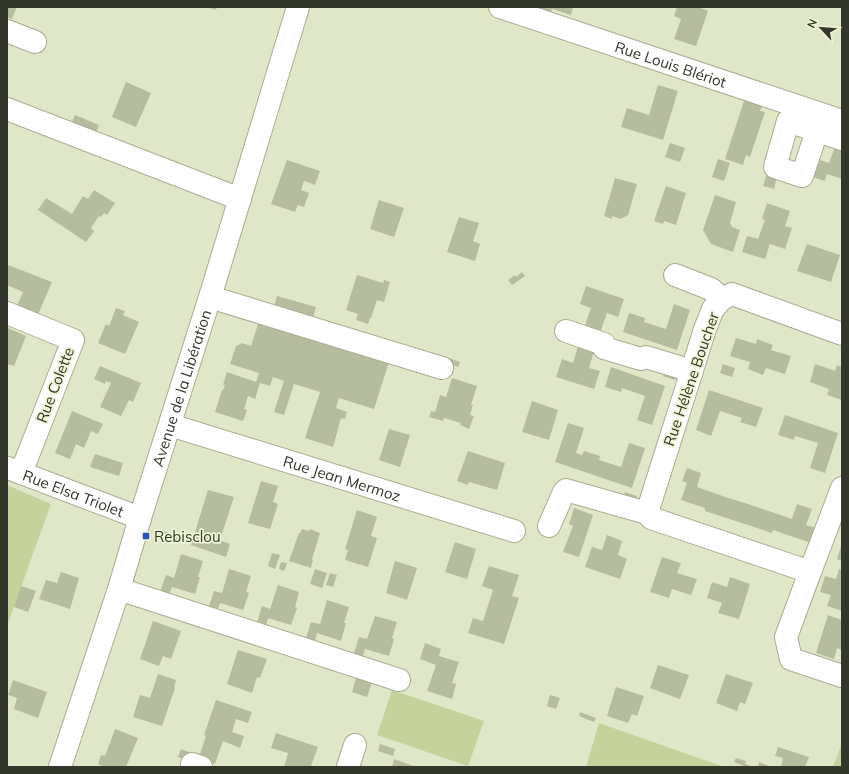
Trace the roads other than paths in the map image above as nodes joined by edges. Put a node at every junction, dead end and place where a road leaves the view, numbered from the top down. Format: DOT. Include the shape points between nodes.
graph roads {
  1 [pos="298,7"];
  2 [pos="500,7"];
  3 [pos="7,31"];
  4 [pos="35,42"];
  5 [pos="7,109"];
  6 [pos="842,121"];
  7 [pos="817,131"];
  8 [pos="842,139"];
  9 [pos="240,199"];
  10 [pos="675,275"];
  11 [pos="210,297"];
  12 [pos="722,299"];
  13 [pos="7,313"];
  14 [pos="566,331"];
  15 [pos="842,334"];
  16 [pos="442,368"];
  17 [pos="692,371"];
  18 [pos="170,426"];
  19 [pos="14,470"];
  20 [pos="842,488"];
  21 [pos="647,514"];
  22 [pos="140,518"];
  23 [pos="549,526"];
  24 [pos="514,531"];
  25 [pos="810,572"];
  26 [pos="119,589"];
  27 [pos="842,676"];
  28 [pos="399,680"];
  29 [pos="355,744"];
  30 [pos="60,767"];
  31 [pos="348,767"];
  1 -- 9 [label="street, Avenue de la Libération"];
  2 -- 6 [label="street, Rue Louis Blériot"];
  3 -- 4 [label="street"];
  5 -- 9 [label="street"];
  7 -- 8 [label="street"];
  9 -- 11 [label="street, Avenue de la Libération"];
  10 -- 12 [label="street" via="711,289"];
  11 -- 16 [label="street"];
  11 -- 18 [label="street, Avenue de la Libération"];
  12 -- 15 [label="street, Rue Hélène Boucher" via="732,294"];
  12 -- 17 [label="street, Rue Hélène Boucher" via="713,309"];
  13 -- 19 [label="street, Rue Colette" via="73,340"];
  14 -- 17 [label="street" via="604,344 604,348 641,359 646,356"];
  17 -- 21 [label="street, Rue Hélène Boucher"];
  18 -- 22 [label="street, Avenue de la Libération"];
  18 -- 24 [label="street, Rue Jean Mermoz"];
  19 -- 22 [label="street, Rue Elsa Triolet"];
  20 -- 25 [label="street"];
  21 -- 23 [label="street" via="566,490"];
  21 -- 25 [label="street" via="651,518"];
  22 -- 26 [label="street, Avenue de la Libération"];
  25 -- 27 [label="street" via="786,637 791,659"];
  26 -- 28 [label="street"];
  26 -- 30 [label="street, Avenue de la Libération"];
  29 -- 31 [label="street"];
}
